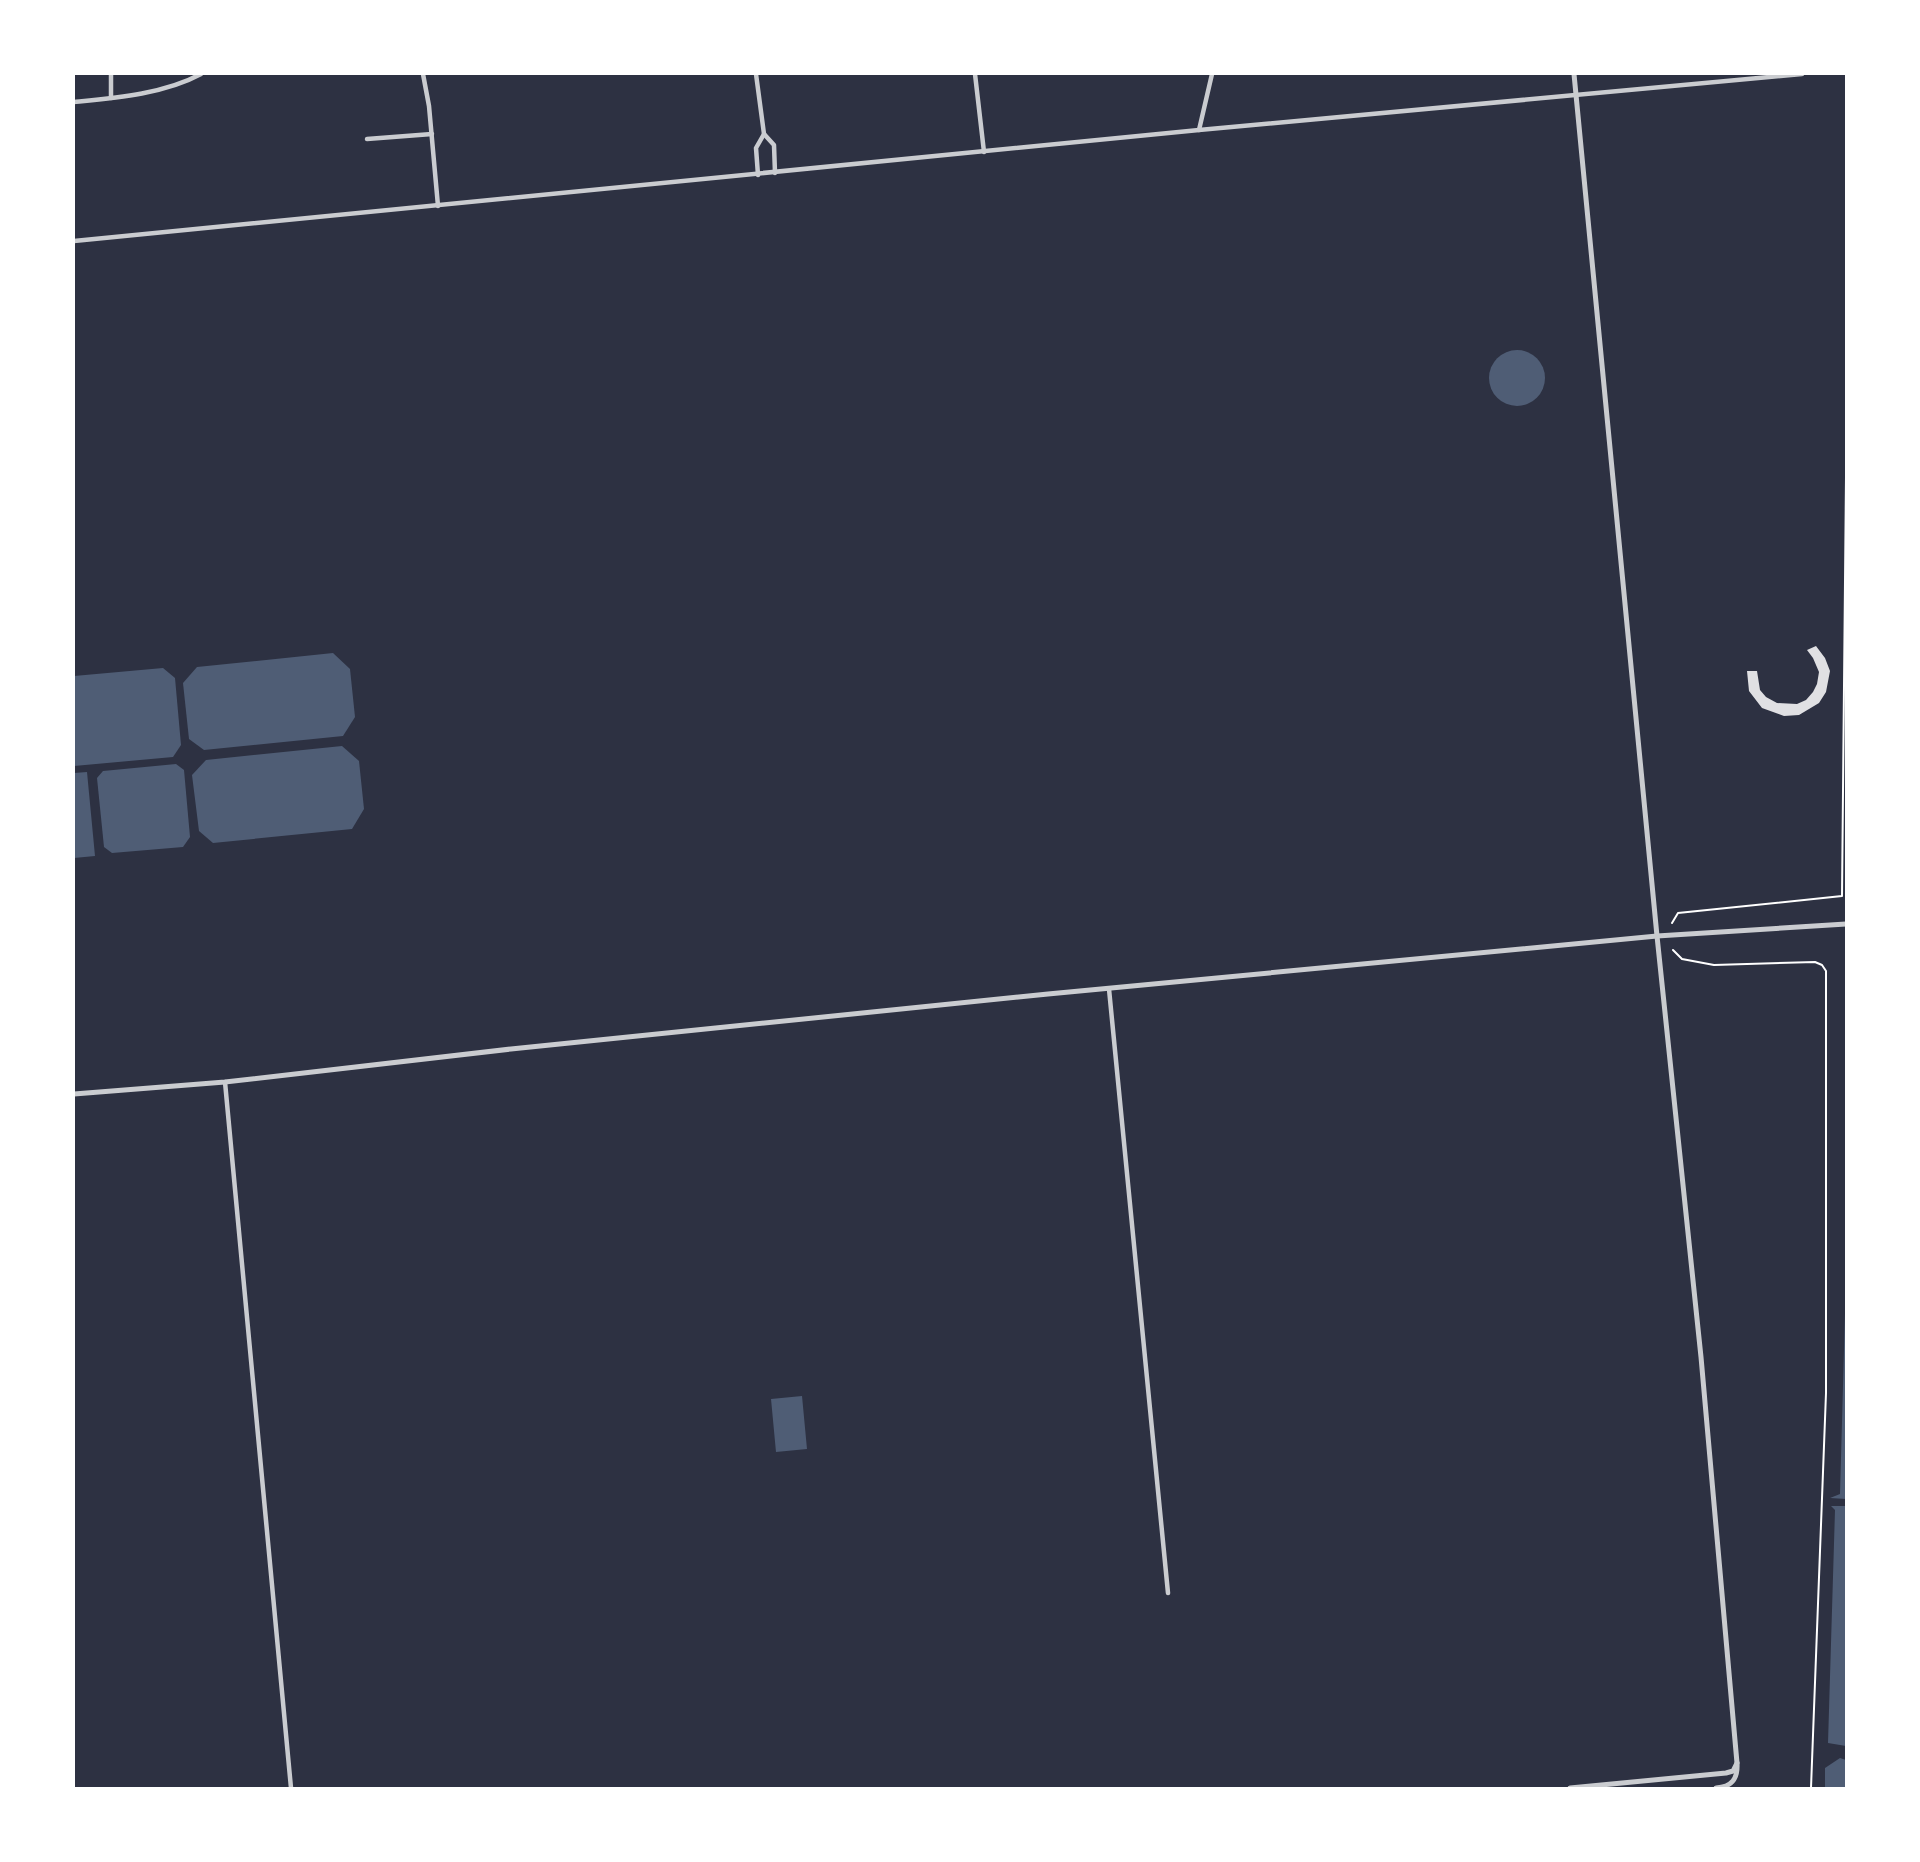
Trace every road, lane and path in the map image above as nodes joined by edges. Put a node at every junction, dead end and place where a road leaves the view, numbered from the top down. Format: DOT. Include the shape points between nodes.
graph roads {
  1 [pos="111,74"];
  2 [pos="201,74"];
  3 [pos="423,74"];
  4 [pos="755,74"];
  5 [pos="975,74"];
  6 [pos="1212,74"];
  7 [pos="1574,74"];
  8 [pos="1802,74"];
  9 [pos="1576,96"];
  10 [pos="111,98"];
  11 [pos="74,102"];
  12 [pos="1199,130"];
  13 [pos="432,134"];
  14 [pos="764,134"];
  15 [pos="367,139"];
  16 [pos="984,152"];
  17 [pos="775,173"];
  18 [pos="758,175"];
  19 [pos="438,206"];
  20 [pos="74,241"];
  21 [pos="1846,477"];
  22 [pos="1672,923"];
  23 [pos="1846,924"];
  24 [pos="1657,936"];
  25 [pos="1672,950"];
  26 [pos="1109,989"];
  27 [pos="225,1082"];
  28 [pos="74,1094"];
  29 [pos="1168,1593"];
  30 [pos="1737,1763"];
  31 [pos="291,1788"];
  32 [pos="1570,1788"];
  33 [pos="1716,1788"];
  34 [pos="1811,1788"];
  1 -- 10 [label="street"];
  2 -- 10 [label="street" via="183,84"];
  3 -- 13 [label="street"];
  4 -- 14 [label="street"];
  5 -- 16 [label="street"];
  6 -- 12 [label="street"];
  7 -- 9 [label="street"];
  8 -- 9 [label="street"];
  9 -- 12 [label="street"];
  9 -- 24 [label="street"];
  10 -- 11 [label="street"];
  12 -- 16 [label="street"];
  13 -- 15 [label="street"];
  13 -- 19 [label="street"];
  14 -- 17 [label="street" via="774,145"];
  14 -- 18 [label="street" via="756,148"];
  16 -- 17 [label="street"];
  17 -- 18 [label="street"];
  18 -- 19 [label="street"];
  19 -- 20 [label="street"];
  21 -- 22 [label="path" via="1842,896 1678,913"];
  23 -- 24 [label="street"];
  24 -- 26 [label="street"];
  24 -- 30 [label="street"];
  25 -- 34 [label="path" via="1682,959 1714,965 1815,962 1826,971 1826,1393"];
  26 -- 27 [label="street"];
  26 -- 29 [label="street"];
  27 -- 28 [label="street"];
  27 -- 31 [label="street"];
  30 -- 32 [label="street" via="1726,1773"];
  30 -- 33 [label="street" via="1738,1775 1732,1784"];
}
